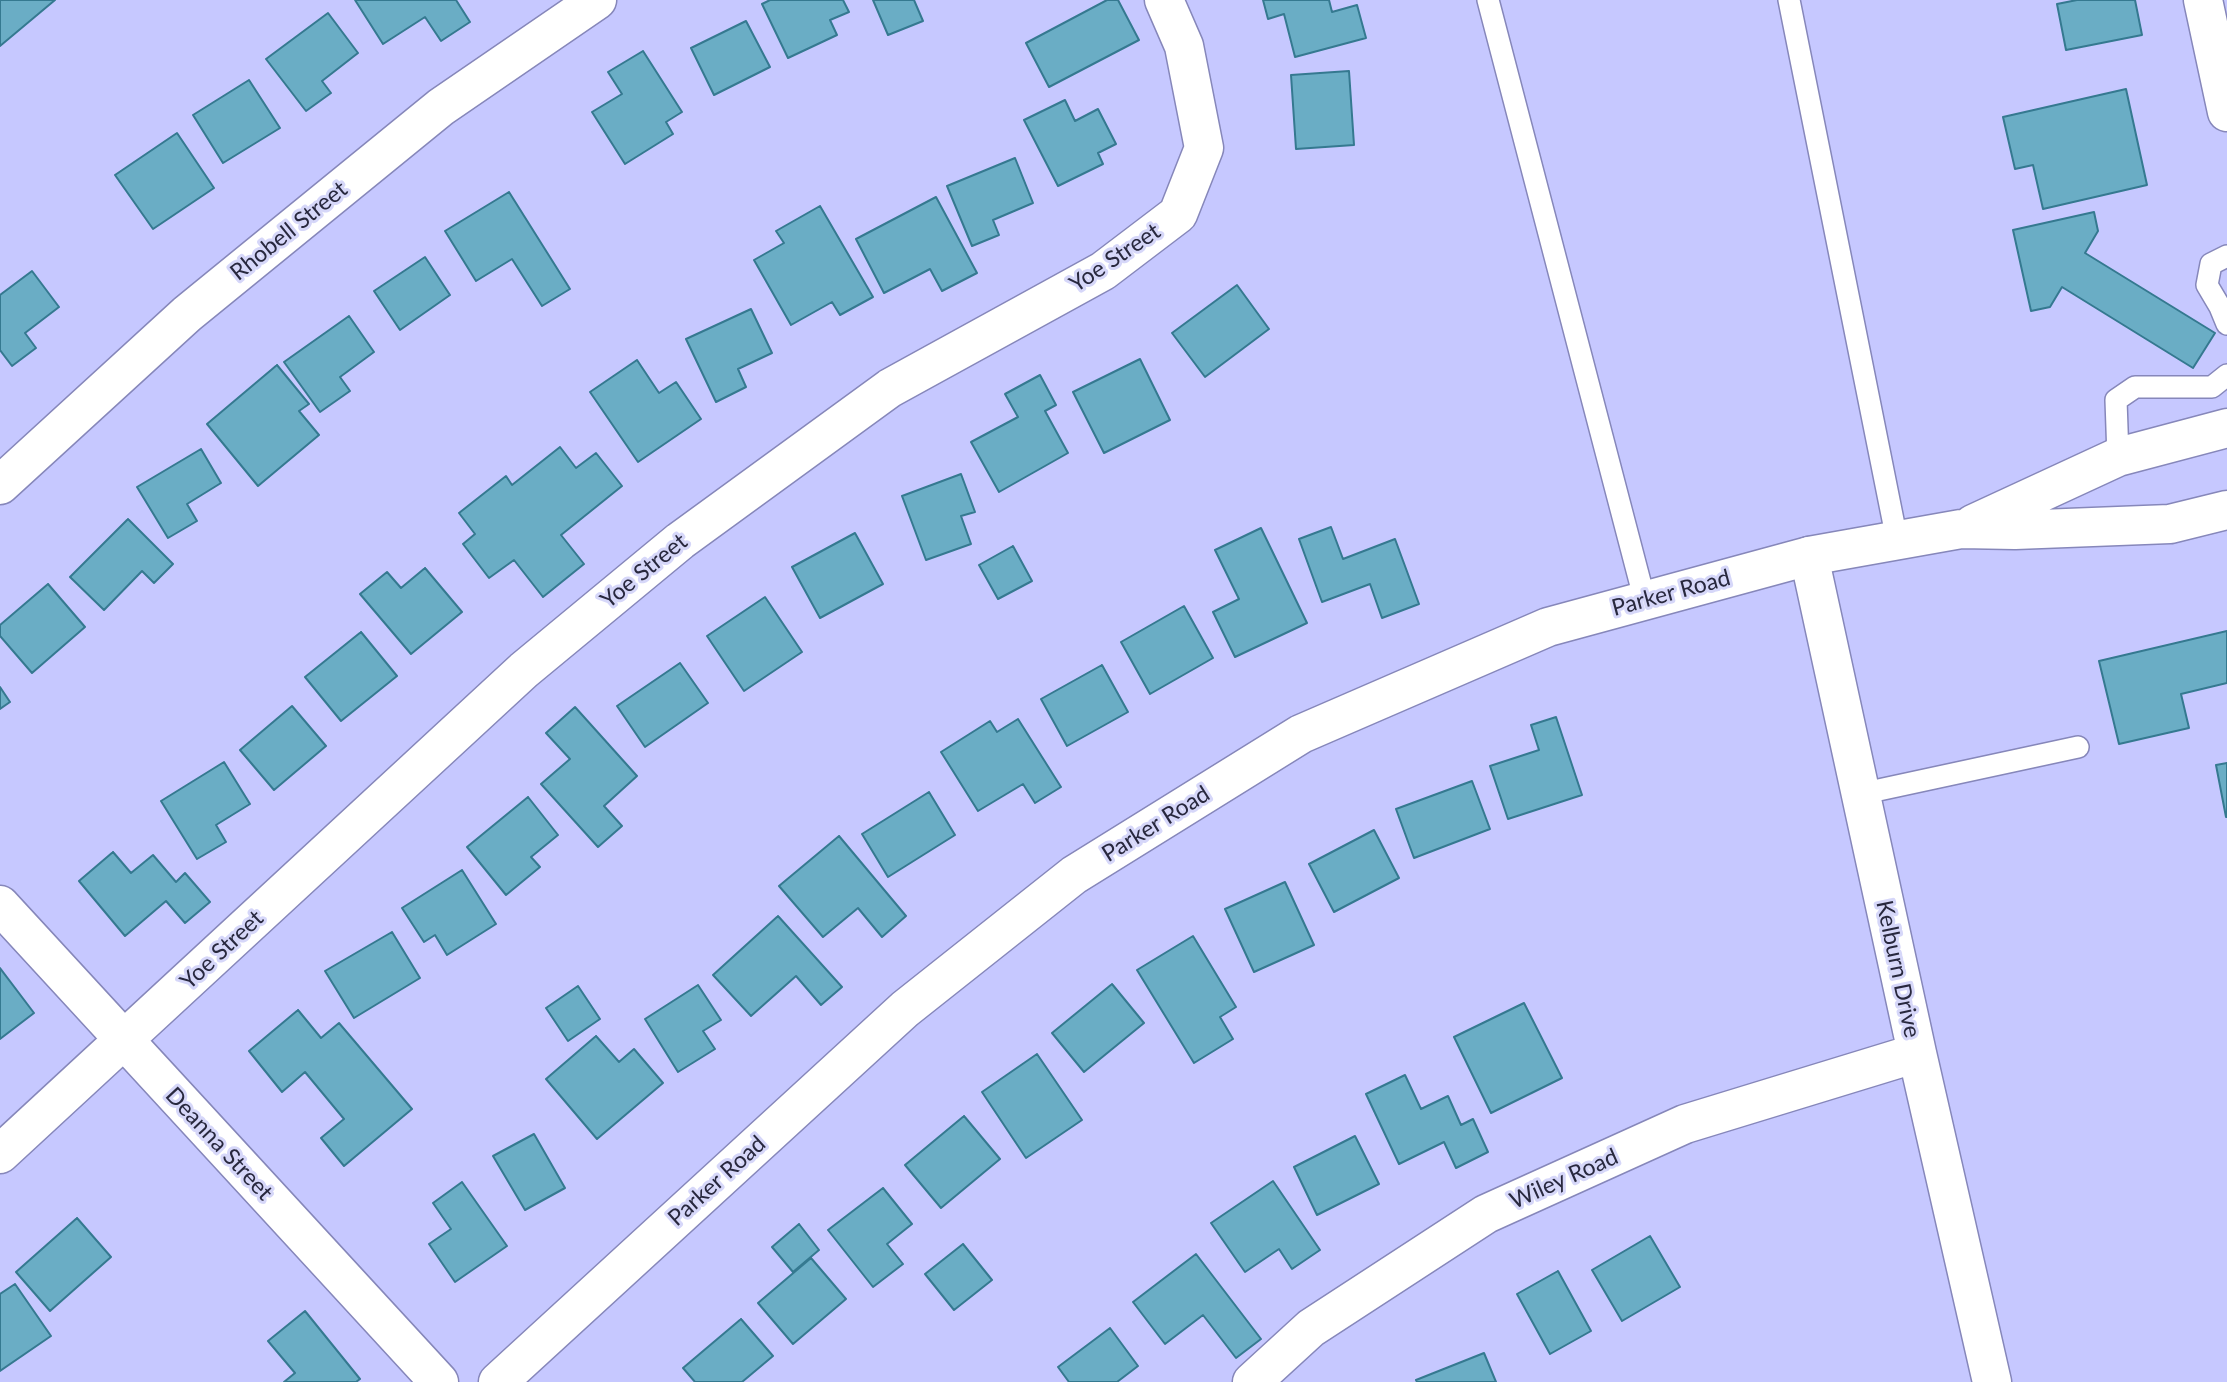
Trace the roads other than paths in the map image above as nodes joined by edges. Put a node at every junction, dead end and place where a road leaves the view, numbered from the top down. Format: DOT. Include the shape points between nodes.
graph roads {
  1 [pos="597,0"];
  2 [pos="1164,0"];
  3 [pos="1488,0"];
  4 [pos="1789,0"];
  5 [pos="2203,0"];
  6 [pos="2227,112"];
  7 [pos="2227,256"];
  8 [pos="2227,324"];
  9 [pos="2227,375"];
  10 [pos="2227,428"];
  11 [pos="2118,457"];
  12 [pos="0,485"];
  13 [pos="2227,510"];
  14 [pos="1961,529"];
  15 [pos="1897,540"];
  16 [pos="1809,555"];
  17 [pos="1645,601"];
  18 [pos="2078,747"];
  19 [pos="1860,794"];
  20 [pos="0,905"];
  21 [pos="124,1040"];
  22 [pos="1917,1053"];
  23 [pos="0,1154"];
  24 [pos="439,1382"];
  25 [pos="498,1382"];
  26 [pos="1252,1382"];
  27 [pos="1992,1382"];
  1 -- 12 [label="street, Rhobell Street" via="430,116 187,314"];
  2 -- 21 [label="street, Yoe Street" via="1184,46 1204,148 1178,214 1103,271 890,388 680,541 524,670"];
  3 -- 17 [label="lane"];
  4 -- 15 [label="lane"];
  5 -- 6 [label="street"];
  7 -- 8 [label="lane" via="2211,264 2207,285"];
  9 -- 11 [label="lane" via="2213,387 2135,387 2116,400"];
  10 -- 11 [label="street, Parker Road"];
  11 -- 14 [label="street, Parker Road"];
  13 -- 14 [label="street, Parker Road" via="2170,524"];
  14 -- 15 [label="street, Parker Road"];
  15 -- 16 [label="street, Parker Road"];
  16 -- 17 [label="street, Parker Road"];
  16 -- 19 [label="street, Kelburn Drive"];
  17 -- 25 [label="street, Parker Road" via="1548,627 1301,734 1074,875 905,1010"];
  18 -- 19 [label="lane"];
  19 -- 22 [label="street, Kelburn Drive"];
  20 -- 21 [label="street, Deanna Street"];
  21 -- 23 [label="street, Yoe Street"];
  21 -- 24 [label="street, Deanna Street"];
  22 -- 26 [label="street, Wiley Road" via="1685,1125 1486,1214 1311,1328"];
  22 -- 27 [label="street, Kelburn Drive"];
}
